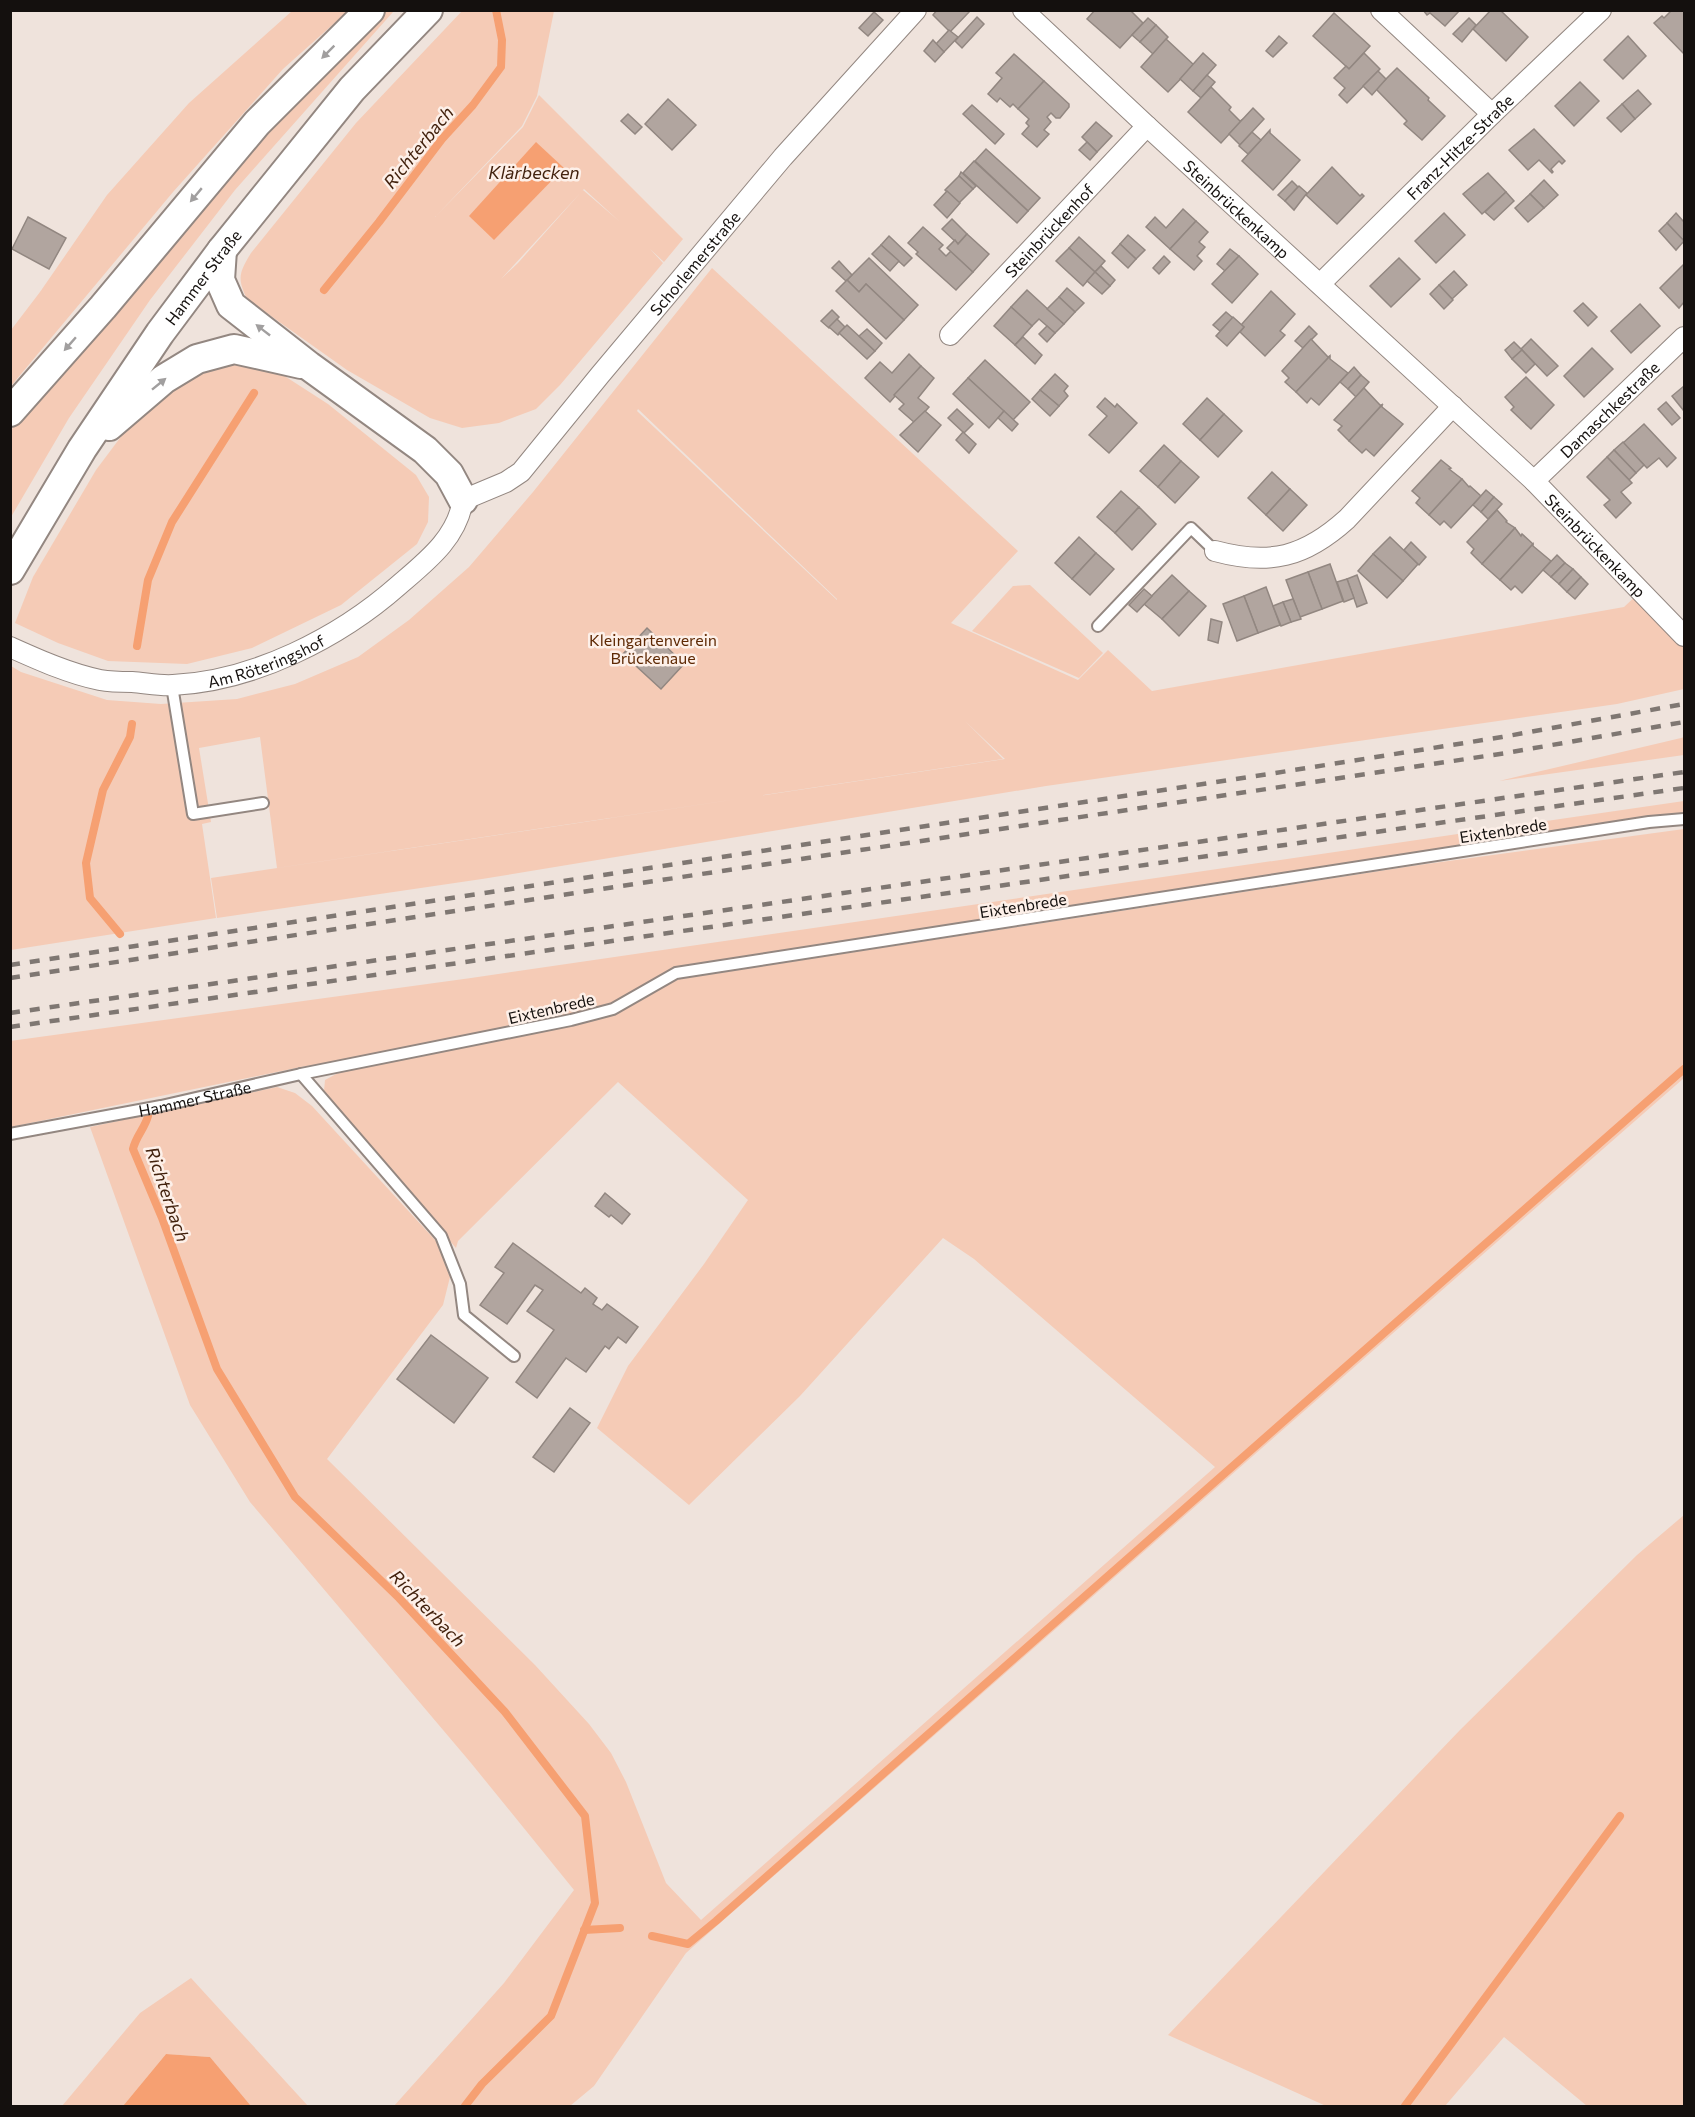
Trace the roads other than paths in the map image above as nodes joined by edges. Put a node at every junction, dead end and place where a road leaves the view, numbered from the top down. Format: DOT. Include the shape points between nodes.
graph roads {
  1 [pos="370,10"];
  2 [pos="428,10"];
  3 [pos="916,10"];
  4 [pos="1023,10"];
  5 [pos="1381,10"];
  6 [pos="1600,10"];
  7 [pos="1491,114"];
  8 [pos="1147,126"];
  9 [pos="222,250"];
  10 [pos="1320,284"];
  11 [pos="950,335"];
  12 [pos="1684,337"];
  13 [pos="309,366"];
  14 [pos="1453,406"];
  15 [pos="10,412"];
  16 [pos="82,448"];
  17 [pos="1534,481"];
  18 [pos="463,500"];
  19 [pos="1215,551"];
  20 [pos="10,570"];
  21 [pos="1098,626"];
  22 [pos="1684,636"];
  23 [pos="10,647"];
  24 [pos="172,686"];
  25 [pos="263,803"];
  26 [pos="1684,819"];
  27 [pos="378,1060"];
  28 [pos="301,1074"];
  29 [pos="10,1134"];
  30 [pos="514,1356"];
  1 -- 15 [label="main road, one-way" via="257,123"];
  2 -- 9 [label="main road, Hammer Straße" via="352,89"];
  3 -- 18 [label="street, Schorlemerstraße" via="783,157 522,472"];
  4 -- 8 [label="street, Steinbrückenkamp"];
  5 -- 7 [label="street"];
  6 -- 7 [label="street, Franz-Hitze-Straße"];
  7 -- 10 [label="street, Franz-Hitze-Straße"];
  8 -- 10 [label="street, Steinbrückenkamp"];
  8 -- 11 [label="street, Steinbrückenhof"];
  13 -- 9 [label="main road, one-way" via="231,305 220,280"];
  9 -- 16 [label="main road, Hammer Straße"];
  10 -- 14 [label="street, Steinbrückenkamp"];
  12 -- 17 [label="street, Damaschkestraße"];
  16 -- 13 [label="main road, one-way" via="164,379 197,359 234,349"];
  13 -- 18 [label="main road" via="425,450 449,474"];
  14 -- 17 [label="street, Steinbrückenkamp"];
  14 -- 19 [label="street" via="1330,535 1301,551 1268,558 1240,558"];
  16 -- 20 [label="main road, Hammer Straße"];
  17 -- 22 [label="street, Steinbrückenkamp"];
  18 -- 24 [label="street, Am Röteringshof" via="453,531 426,561 343,628 265,666 220,679"];
  19 -- 21 [label="lane" via="1191,528"];
  23 -- 24 [label="street, Am Röteringshof" via="101,680"];
  24 -- 25 [label="lane" via="193,814"];
  26 -- 27 [label="lane, Eixtenbrede" via="676,973 613,1009"];
  27 -- 28 [label="lane, Hammer Straße"];
  28 -- 29 [label="lane, Hammer Straße" via="161,1106"];
  28 -- 30 [label="lane" via="441,1236 460,1284 465,1315"];
}
